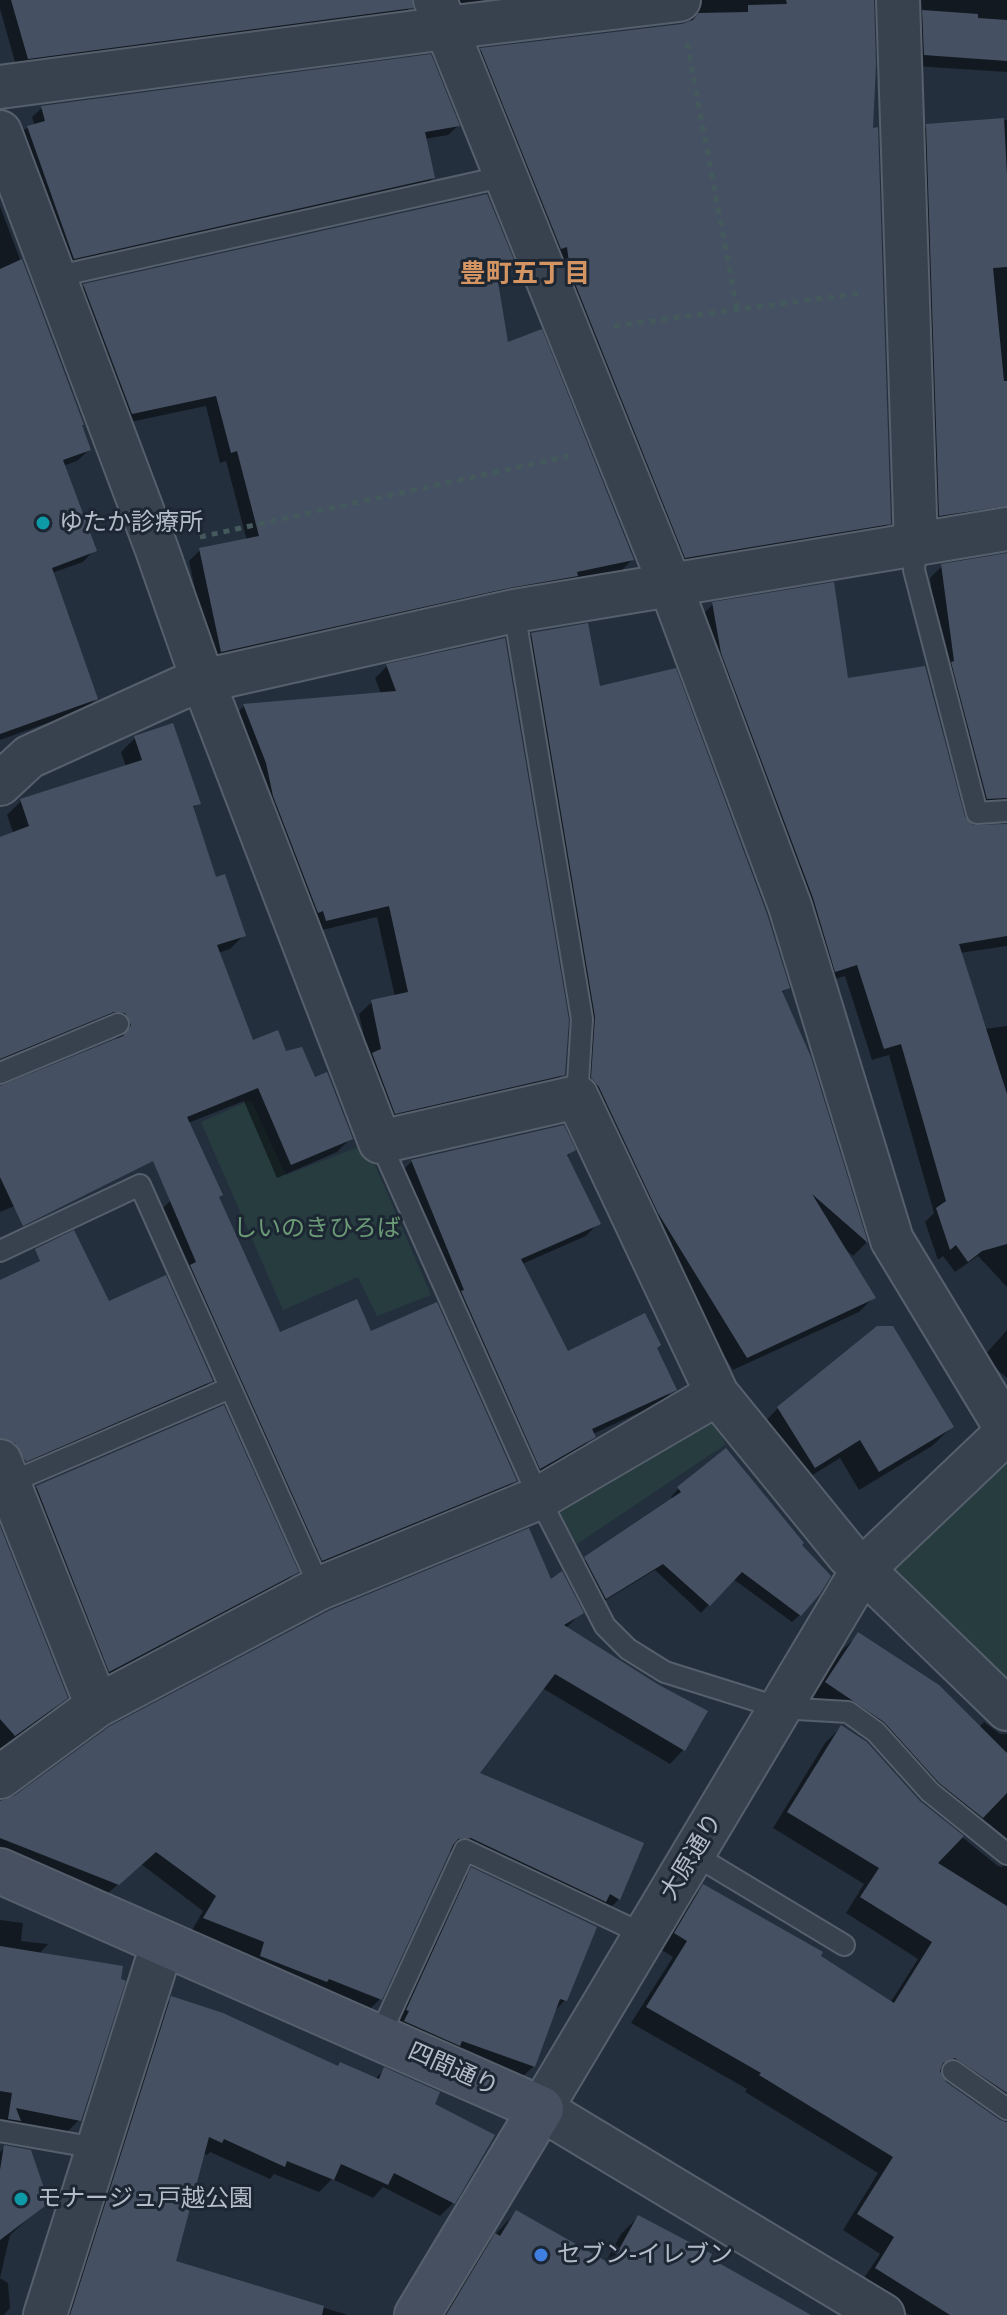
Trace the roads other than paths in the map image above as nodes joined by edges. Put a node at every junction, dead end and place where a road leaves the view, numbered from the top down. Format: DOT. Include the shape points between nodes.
graph roads {
  1 [pos="679,0"];
  2 [pos="898,0"];
  3 [pos="440,14"];
  4 [pos="0,87"];
  5 [pos="0,132"];
  6 [pos="506,176"];
  7 [pos="54,277"];
  8 [pos="1007,529"];
  9 [pos="916,545"];
  10 [pos="671,587"];
  11 [pos="514,611"];
  12 [pos="203,681"];
  13 [pos="0,784"];
  14 [pos="1007,811"];
  15 [pos="118,1024"];
  16 [pos="0,1073"];
  17 [pos="577,1097"];
  18 [pos="380,1142"];
  19 [pos="0,1251"];
  20 [pos="230,1388"];
  21 [pos="717,1394"];
  22 [pos="1007,1431"];
  23 [pos="4,1472"];
  24 [pos="539,1498"];
  25 [pos="863,1569"];
  26 [pos="320,1588"];
  27 [pos="97,1706"];
  28 [pos="780,1708"];
  29 [pos="1007,1709"];
  30 [pos="0,1777"];
  31 [pos="693,1854"];
  32 [pos="1007,1854"];
  33 [pos="0,1871"];
  34 [pos="645,1935"];
  35 [pos="163,1942"];
  36 [pos="844,1945"];
  37 [pos="379,2037"];
  38 [pos="953,2071"];
  39 [pos="541,2109"];
  40 [pos="1007,2109"];
  41 [pos="0,2131"];
  42 [pos="96,2148"];
  43 [pos="45,2315"];
  44 [pos="417,2315"];
  45 [pos="883,2315"];
  1 -- 3 [label="street"];
  2 -- 9 [label="street"];
  3 -- 4 [label="street"];
  3 -- 6 [label="street"];
  5 -- 7 [label="street"];
  6 -- 7 [label="lane"];
  6 -- 10 [label="street"];
  7 -- 12 [label="street"];
  8 -- 9 [label="street"];
  9 -- 10 [label="street"];
  9 -- 14 [label="lane" via="914,570 977,813"];
  10 -- 11 [label="street"];
  10 -- 22 [label="street" via="790,906 892,1240"];
  11 -- 12 [label="street"];
  11 -- 17 [label="lane" via="582,1019"];
  12 -- 13 [label="street" via="29,757"];
  12 -- 18 [label="street"];
  15 -- 16 [label="lane"];
  17 -- 18 [label="street"];
  17 -- 21 [label="street"];
  18 -- 24 [label="lane"];
  19 -- 20 [label="lane" via="140,1185"];
  20 -- 23 [label="lane"];
  20 -- 26 [label="lane"];
  21 -- 24 [label="street"];
  21 -- 25 [label="street"];
  22 -- 25 [label="street, 大原通り"];
  23 -- 27 [label="street"];
  24 -- 26 [label="street"];
  24 -- 28 [label="lane" via="605,1626 628,1649 665,1672"];
  25 -- 28 [label="street, 大原通り"];
  25 -- 29 [label="street"];
  26 -- 27 [label="street"];
  27 -- 30 [label="street"];
  28 -- 31 [label="street, 大原通り"];
  28 -- 32 [label="lane" via="848,1712 876,1732 930,1792"];
  31 -- 34 [label="street, 大原通り"];
  31 -- 36 [label="lane"];
  33 -- 35 [label="street, 四間通り"];
  34 -- 37 [label="lane" via="465,1850"];
  34 -- 39 [label="street, 大原通り"];
  35 -- 37 [label="street, 四間通り"];
  35 -- 42 [label="street"];
  37 -- 39 [label="street, 四間通り"];
  38 -- 40 [label="lane"];
  39 -- 44 [label="street, 大原通り"];
  39 -- 45 [label="street, 四間通り"];
  41 -- 42 [label="lane"];
  42 -- 43 [label="street"];
}
